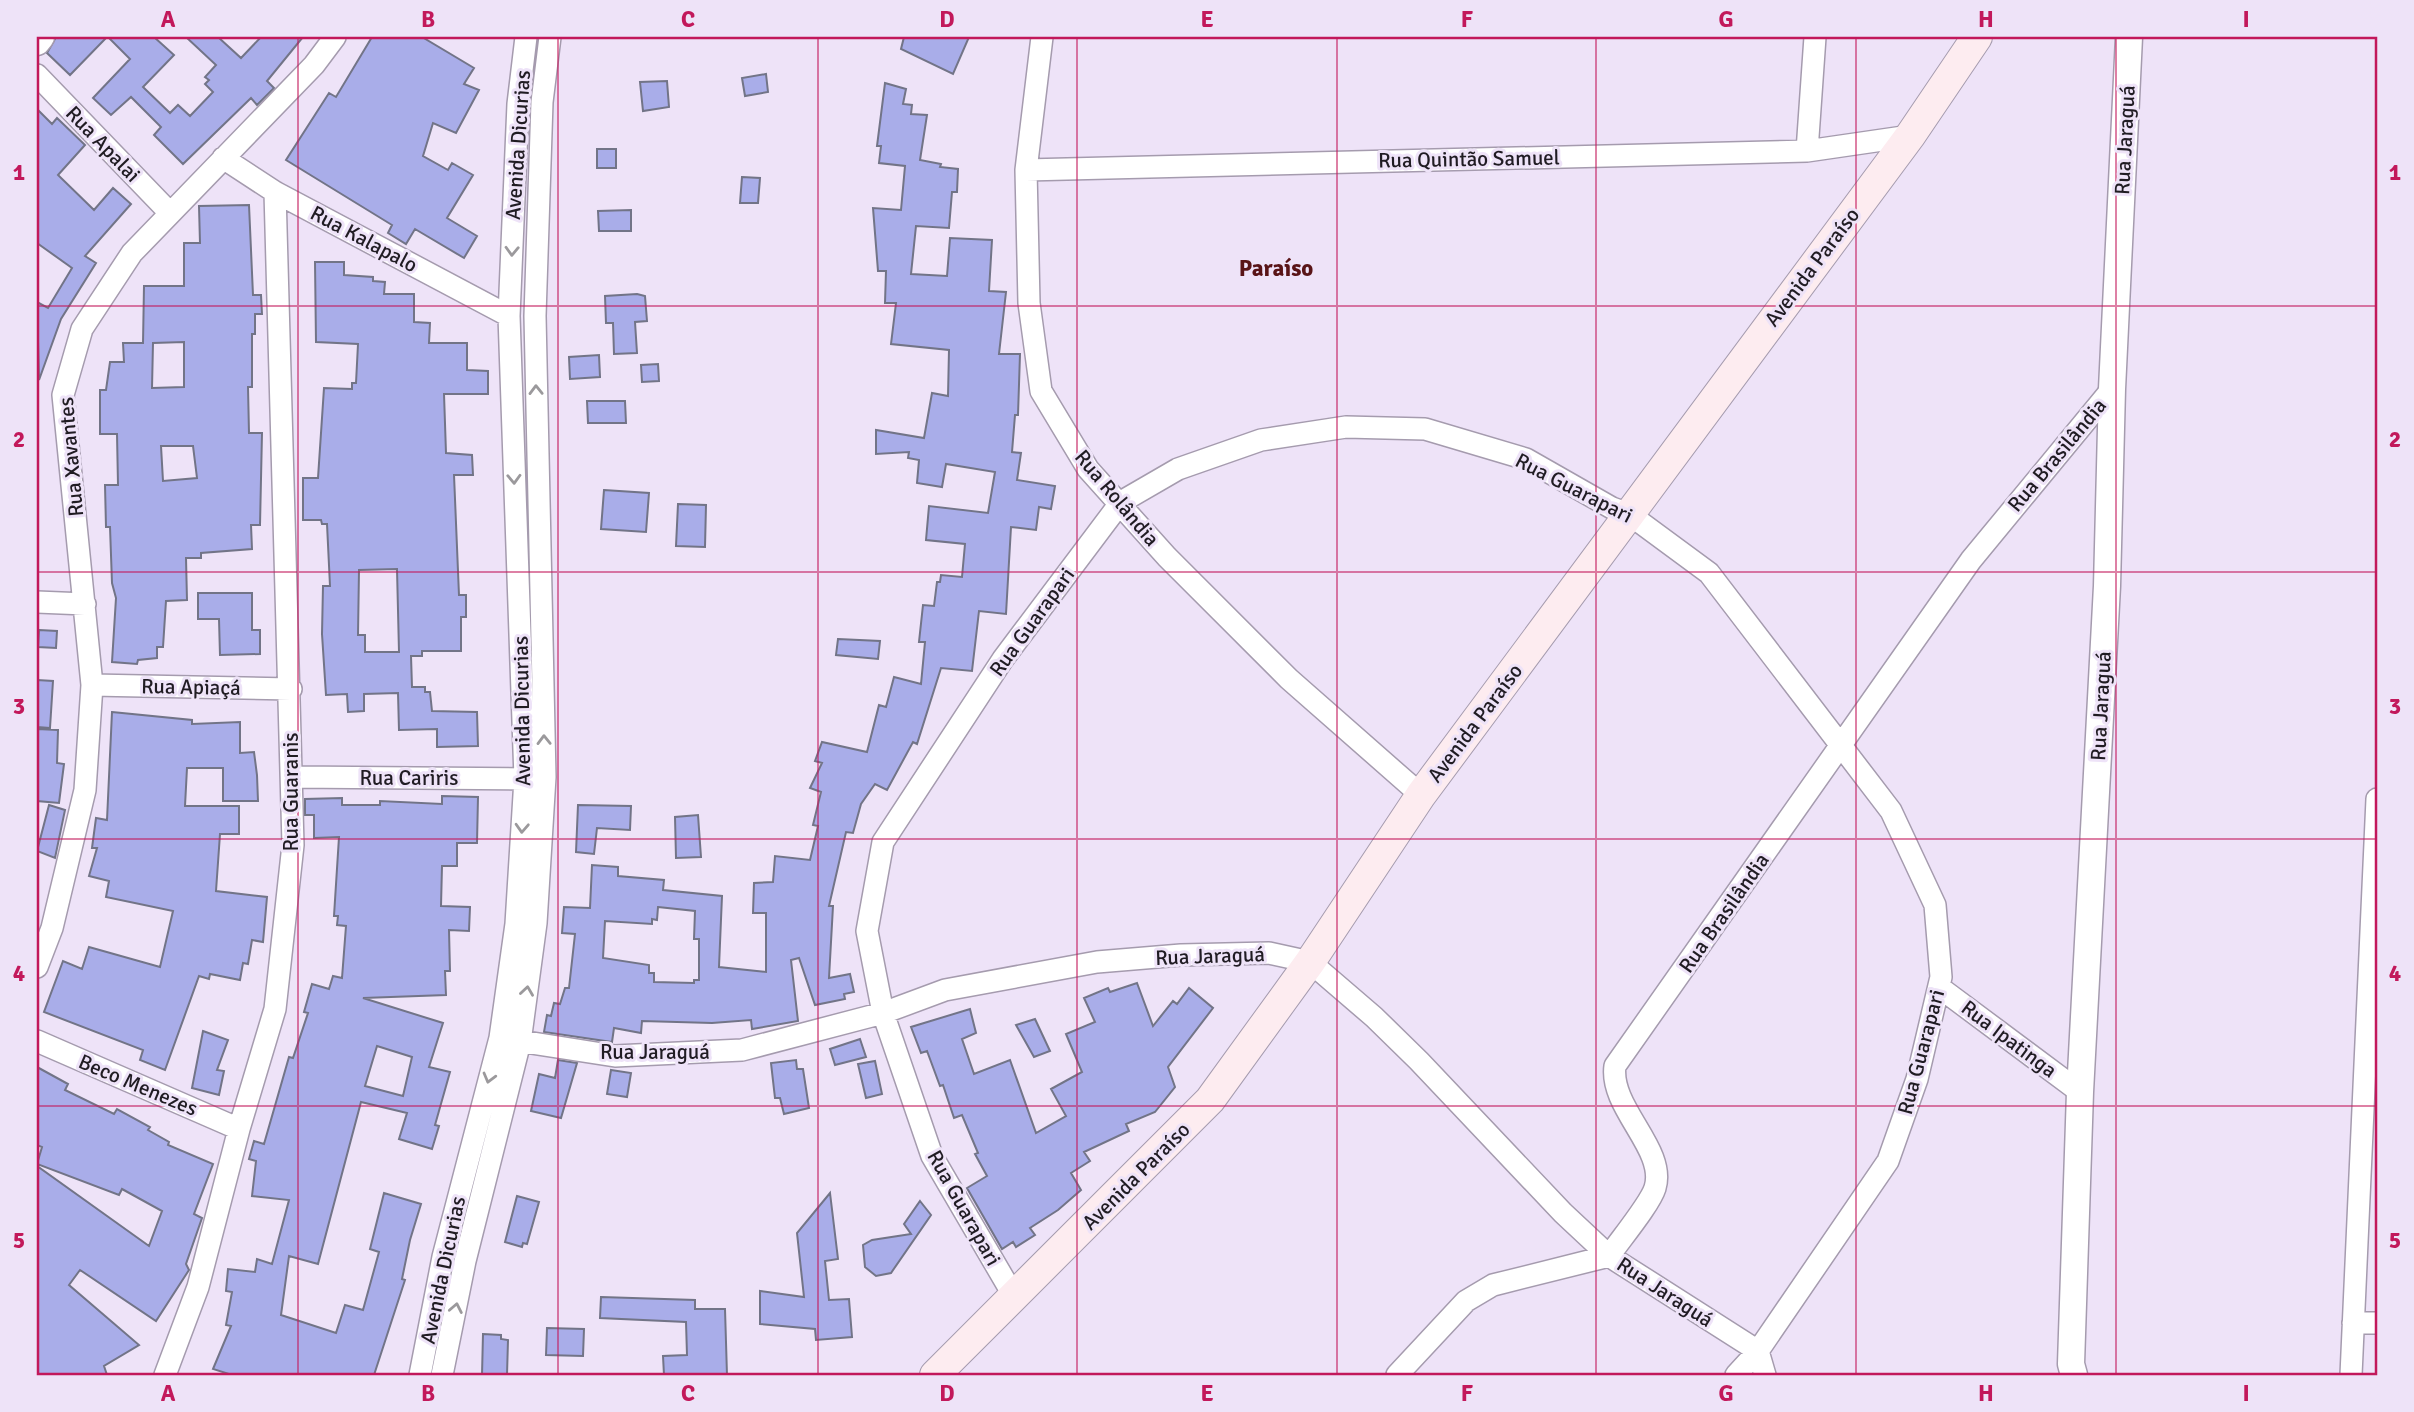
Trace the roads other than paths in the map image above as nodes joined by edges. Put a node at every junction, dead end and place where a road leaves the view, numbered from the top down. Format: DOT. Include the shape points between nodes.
graph roads {
  1 [pos="41,37"];
  2 [pos="335,37"];
  3 [pos="526,37"];
  4 [pos="550,37"];
  5 [pos="1815,37"];
  6 [pos="1977,37"];
  7 [pos="2129,37"];
  8 [pos="37,41"];
  9 [pos="1041,47"];
  10 [pos="37,75"];
  11 [pos="1910,136"];
  12 [pos="1807,151"];
  13 [pos="223,158"];
  14 [pos="1026,170"];
  15 [pos="275,192"];
  16 [pos="170,213"];
  17 [pos="509,316"];
  18 [pos="2112,389"];
  19 [pos="1121,502"];
  20 [pos="1629,514"];
  21 [pos="37,602"];
  22 [pos="85,604"];
  23 [pos="92,685"];
  24 [pos="291,688"];
  25 [pos="1843,745"];
  26 [pos="292,777"];
  27 [pos="525,779"];
  28 [pos="1421,795"];
  29 [pos="2377,799"];
  30 [pos="2377,806"];
  31 [pos="1310,962"];
  32 [pos="37,967"];
  33 [pos="1938,987"];
  34 [pos="883,1013"];
  35 [pos="510,1040"];
  36 [pos="37,1041"];
  37 [pos="2371,1066"];
  38 [pos="2080,1092"];
  39 [pos="239,1129"];
  40 [pos="1609,1256"];
  41 [pos="1015,1298"];
  42 [pos="2353,1323"];
  43 [pos="2377,1323"];
  44 [pos="1758,1351"];
  45 [pos="165,1375"];
  46 [pos="420,1375"];
  47 [pos="442,1375"];
  48 [pos="935,1375"];
  49 [pos="1397,1375"];
  50 [pos="1736,1375"];
  51 [pos="1765,1375"];
  52 [pos="2074,1375"];
  53 [pos="2351,1375"];
  1 -- 8 [label="street"];
  2 -- 13 [label="street, Rua Xavantes" via="314,65"];
  3 -- 17 [label="street, Avenida Dicurias, one-way" via="518,104"];
  35 -- 4 [label="street, Avenida Dicurias, one-way" via="536,923 545,777 535,316 542,102"];
  5 -- 12 [label="street"];
  6 -- 11 [label="main road, Avenida Paraíso"];
  7 -- 18 [label="street, Rua Jaraguá"];
  9 -- 14 [label="street, Rua Rolândia"];
  10 -- 16 [label="street, Rua Apalai"];
  11 -- 12 [label="street, Rua Quintão Samuel"];
  11 -- 20 [label="main road, Avenida Paraíso"];
  12 -- 14 [label="street, Rua Quintão Samuel"];
  13 -- 15 [label="street, Rua Kalapalo"];
  13 -- 16 [label="street, Rua Xavantes"];
  14 -- 19 [label="street, Rua Rolândia" via="1028,303 1041,391 1088,469"];
  15 -- 17 [label="street, Rua Kalapalo"];
  15 -- 24 [label="street, Rua Guaranis"];
  16 -- 22 [label="street, Rua Xavantes" via="132,253 82,329 63,395"];
  17 -- 27 [label="street, Avenida Dicurias, one-way"];
  18 -- 25 [label="street, Rua Brasilândia" via="1971,560"];
  18 -- 38 [label="street, Rua Jaraguá" via="2107,586"];
  19 -- 20 [label="street, Rua Guarapari" via="1178,469 1261,440 1346,428 1425,429 1527,459"];
  19 -- 28 [label="street, Rua Rolândia" via="1167,557 1289,679"];
  19 -- 34 [label="street, Rua Guarapari" via="1003,659 883,842 867,931"];
  20 -- 25 [label="street, Rua Guarapari" via="1709,573"];
  20 -- 28 [label="main road, Avenida Paraíso"];
  21 -- 22 [label="street"];
  22 -- 23 [label="street, Rua Xavantes"];
  23 -- 24 [label="street, Rua Apiaçá"];
  23 -- 32 [label="street, Rua Xavantes" via="85,790 52,928"];
  24 -- 26 [label="street, Rua Guaranis"];
  25 -- 33 [label="street, Rua Guarapari" via="1891,811 1936,905"];
  25 -- 40 [label="street, Rua Brasilândia" via="1615,1066 1613,1080 1652,1159 1655,1188"];
  26 -- 27 [label="street, Rua Cariris"];
  26 -- 39 [label="street, Rua Guaranis" via="293,845 275,1009"];
  27 -- 35 [label="street, Avenida Dicurias, one-way"];
  28 -- 31 [label="main road, Avenida Paraíso"];
  29 -- 30 [label="street"];
  30 -- 37 [label="street"];
  31 -- 34 [label="street, Rua Jaraguá" via="1269,953 1097,962 945,990"];
  31 -- 40 [label="street, Rua Jaraguá" via="1419,1060"];
  31 -- 41 [label="main road, Avenida Paraíso" via="1210,1100"];
  33 -- 38 [label="street, Rua Ipatinga"];
  33 -- 44 [label="street, Rua Guarapari" via="1917,1079 1888,1161"];
  34 -- 35 [label="street, Rua Jaraguá" via="742,1051 615,1056"];
  34 -- 41 [label="street, Rua Guarapari" via="932,1156"];
  35 -- 46 [label="street, Avenida Dicurias, one-way" via="443,1257"];
  47 -- 35 [label="street, Avenida Dicurias, one-way"];
  36 -- 39 [label="street, Beco Menezes"];
  37 -- 42 [label="street"];
  38 -- 52 [label="street, Rua Jaraguá"];
  39 -- 45 [label="street, Rua Guaranis" via="198,1287"];
  40 -- 44 [label="street, Rua Jaraguá"];
  40 -- 49 [label="street" via="1493,1285 1466,1301"];
  41 -- 48 [label="main road, Avenida Paraíso"];
  42 -- 43 [label="street"];
  42 -- 53 [label="street"];
  44 -- 50 [label="street, Rua Guarapari"];
  44 -- 51 [label="street"];
}
